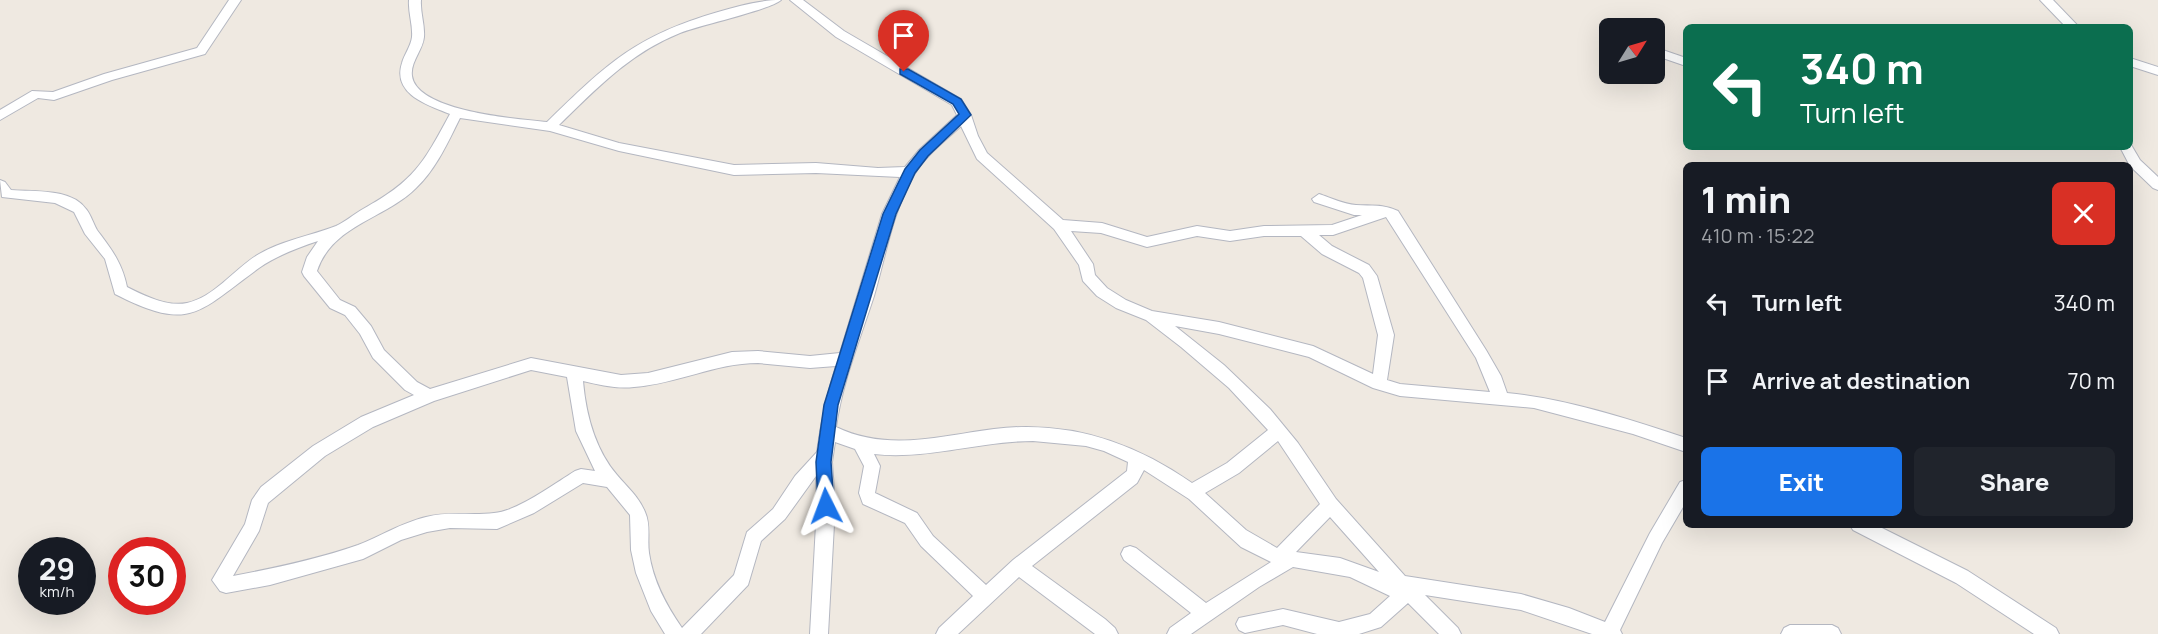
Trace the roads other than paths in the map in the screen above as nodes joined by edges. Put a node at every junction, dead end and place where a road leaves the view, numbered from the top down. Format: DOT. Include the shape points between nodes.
graph roads {
  1 [pos="235,0"];
  2 [pos="415,0"];
  3 [pos="775,0"];
  4 [pos="796,0"];
  5 [pos="2046,0"];
  6 [pos="2070,24"];
  7 [pos="1665,55"];
  8 [pos="1683,61"];
  9 [pos="2133,63"];
  10 [pos="2158,71"];
  11 [pos="457,112"];
  12 [pos="965,115"];
  13 [pos="0,116"];
  14 [pos="550,127"];
  15 [pos="2128,150"];
  16 [pos="909,172"];
  17 [pos="0,185"];
  18 [pos="2158,185"];
  19 [pos="1319,199"];
  20 [pos="1388,211"];
  21 [pos="1059,225"];
  22 [pos="338,230"];
  23 [pos="1305,231"];
  24 [pos="1150,316"];
  25 [pos="846,357"];
  26 [pos="574,374"];
  27 [pos="1379,384"];
  28 [pos="429,396"];
  29 [pos="1500,397"];
  30 [pos="826,430"];
  31 [pos="1279,431"];
  32 [pos="1683,444"];
  33 [pos="862,446"];
  34 [pos="824,456"];
  35 [pos="1136,460"];
  36 [pos="610,480"];
  37 [pos="1191,492"];
  38 [pos="1683,492"];
  39 [pos="1331,505"];
  40 [pos="1865,528"];
  41 [pos="1130,554"];
  42 [pos="1284,558"];
  43 [pos="1019,566"];
  44 [pos="1405,590"];
  45 [pos="985,596"];
  46 [pos="1205,613"];
  47 [pos="1245,624"];
  48 [pos="676,634"];
  49 [pos="689,634"];
  50 [pos="819,634"];
  51 [pos="945,634"];
  52 [pos="1109,634"];
  53 [pos="1176,634"];
  54 [pos="1452,634"];
  55 [pos="1611,634"];
  56 [pos="1790,634"];
  57 [pos="1832,634"];
  58 [pos="2050,634"];
  1 -- 13 [label="street" via="201,51 193,55 54,96 36,94"];
  2 -- 11 [label="street" via="418,37 406,76 417,95"];
  3 -- 14 [label="street" via="679,30 645,45 611,68"];
  4 -- 12 [label="street" via="840,34 946,94"];
  5 -- 6 [label="street"];
  7 -- 8 [label="street"];
  9 -- 10 [label="street"];
  11 -- 14 [label="street"];
  11 -- 22 [label="street" via="412,184 389,202"];
  12 -- 16 [label="street"];
  12 -- 21 [label="street" via="975,147 982,156"];
  14 -- 16 [label="street" via="619,147 734,170"];
  15 -- 18 [label="street" via="2135,163"];
  16 -- 25 [label="street" via="889,214"];
  17 -- 22 [label="street" via="7,194 55,198 77,207 87,219 90,231 112,255 120,290 174,309 188,309 212,296 263,258"];
  19 -- 20 [label="street" via="1354,210"];
  20 -- 23 [label="street" via="1333,230"];
  20 -- 29 [label="street" via="1395,216 1481,354"];
  21 -- 23 [label="street" via="1102,228 1148,242 1190,232 1230,236"];
  21 -- 24 [label="street" via="1086,264 1088,277 1102,292"];
  22 -- 28 [label="street" via="322,242 311,259 309,272 335,304 350,311 366,330 378,354 411,386"];
  23 -- 27 [label="street" via="1327,250 1370,276 1386,335"];
  24 -- 27 [label="street" via="1220,328 1313,352"];
  24 -- 31 [label="street" via="1210,362"];
  25 -- 26 [label="street" via="830,361 724,359 636,381 604,381"];
  25 -- 30 [label="street"];
  26 -- 28 [label="street" via="531,364"];
  26 -- 36 [label="street" via="584,431"];
  27 -- 29 [label="street" via="1400,390"];
  28 -- 36 [label="street" via="344,433 267,492 260,500 253,526 221,580 226,585 270,577 363,551 427,524 450,520 497,521 528,508 581,476"];
  29 -- 32 [label="street" via="1564,408"];
  30 -- 33 [label="street"];
  30 -- 34 [label="street"];
  31 -- 37 [label="street" via="1233,468"];
  31 -- 39 [label="street"];
  33 -- 35 [label="street" via="896,450 997,436 1071,438 1099,442"];
  33 -- 45 [label="street" via="872,466 869,499 911,518 927,541"];
  34 -- 49 [label="street" via="779,514 753,537 742,579"];
  34 -- 50 [label="street" via="826,506"];
  35 -- 37 [label="street"];
  35 -- 43 [label="street" via="1131,478"];
  36 -- 48 [label="street" via="638,513 642,569 656,605"];
  37 -- 42 [label="street" via="1250,543"];
  38 -- 55 [label="street" via="1656,538"];
  39 -- 42 [label="street"];
  39 -- 44 [label="street"];
  40 -- 58 [label="street" via="1962,577"];
  41 -- 46 [label="street"];
  42 -- 44 [label="street" via="1346,568"];
  42 -- 46 [label="street"];
  43 -- 45 [label="street"];
  43 -- 52 [label="street"];
  44 -- 47 [label="street" via="1375,621 1339,631 1283,617"];
  44 -- 54 [label="street"];
  44 -- 55 [label="street" via="1521,602"];
  45 -- 51 [label="street"];
  46 -- 53 [label="street"];
  56 -- 57 [label="street"];
}
